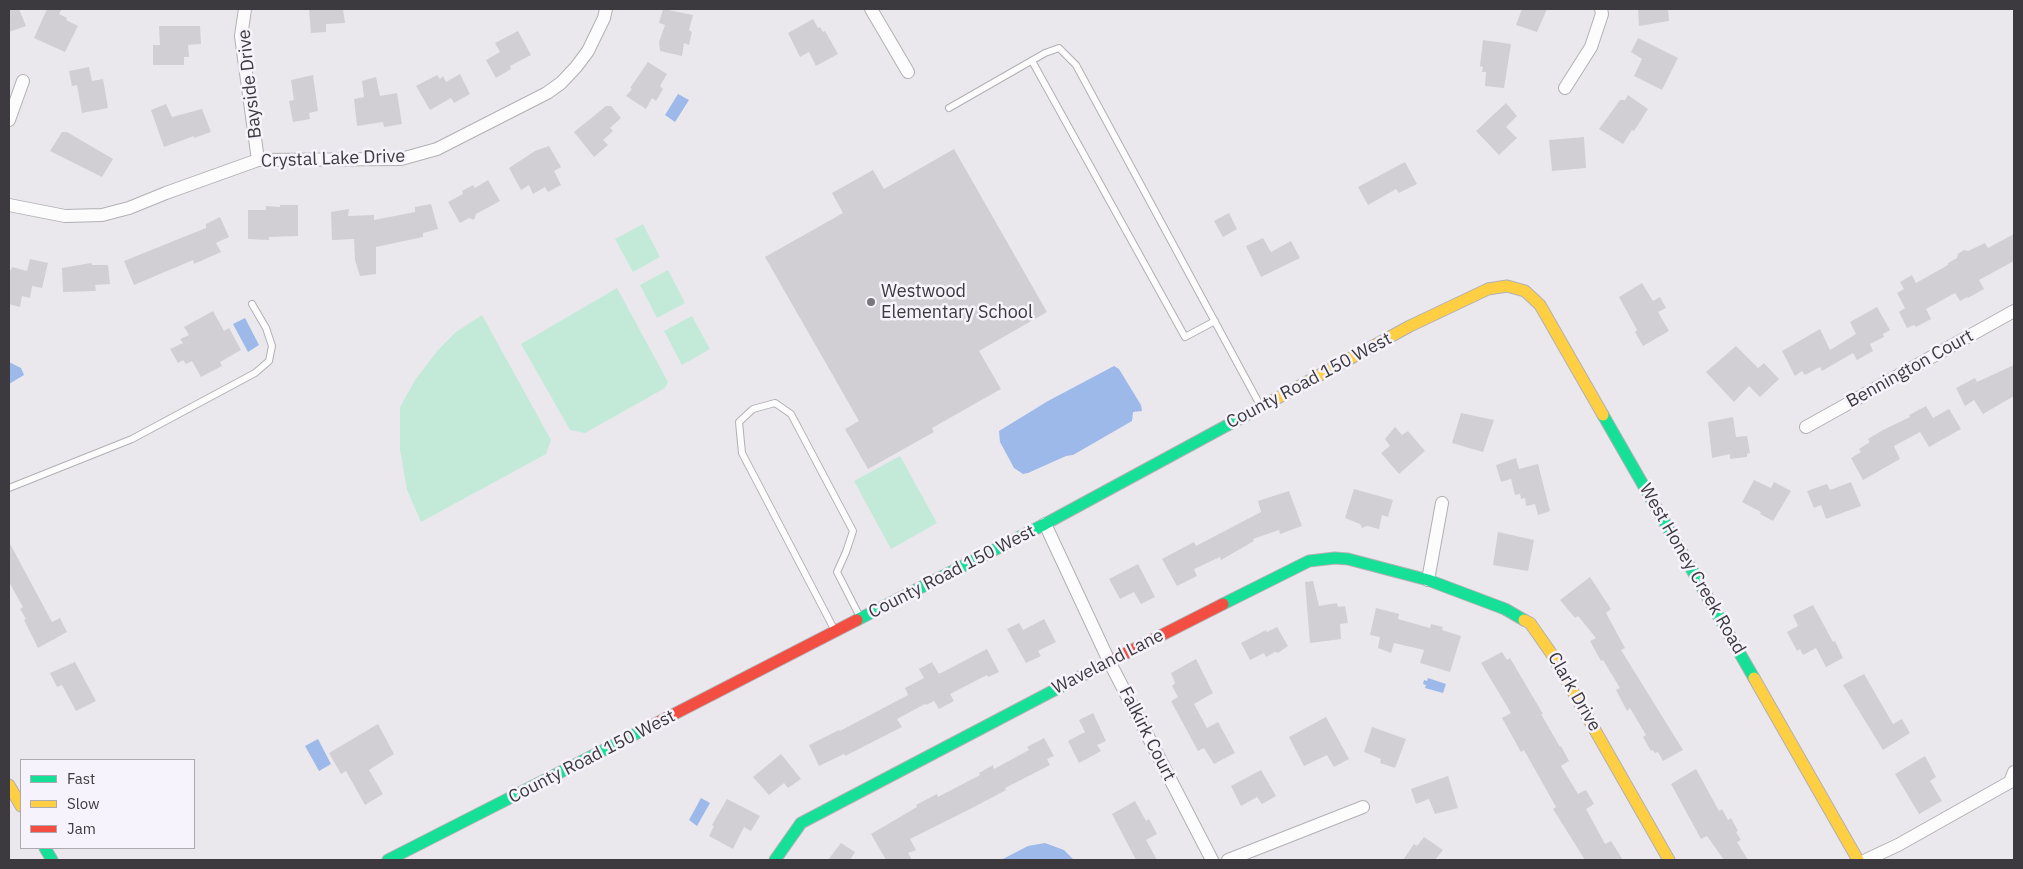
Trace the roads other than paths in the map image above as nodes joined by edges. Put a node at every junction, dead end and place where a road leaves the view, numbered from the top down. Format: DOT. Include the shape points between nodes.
graph roads {
  1 [pos="244,9"];
  2 [pos="606,9"];
  3 [pos="871,9"];
  4 [pos="1601,9"];
  5 [pos="1032,61"];
  6 [pos="908,72"];
  7 [pos="23,81"];
  8 [pos="1565,88"];
  9 [pos="949,108"];
  10 [pos="9,120"];
  11 [pos="258,160"];
  12 [pos="9,206"];
  13 [pos="1515,287"];
  14 [pos="252,304"];
  15 [pos="2014,311"];
  16 [pos="1214,321"];
  17 [pos="1260,406"];
  18 [pos="1806,427"];
  19 [pos="9,488"];
  20 [pos="1442,502"];
  21 [pos="1045,524"];
  22 [pos="1428,580"];
  23 [pos="861,618"];
  24 [pos="836,632"];
  25 [pos="1109,661"];
  26 [pos="2014,772"];
  27 [pos="9,785"];
  28 [pos="20,804"];
  29 [pos="1363,807"];
  30 [pos="46,849"];
  31 [pos="52,860"];
  32 [pos="388,860"];
  33 [pos="776,860"];
  34 [pos="1212,860"];
  35 [pos="1228,860"];
  36 [pos="1669,860"];
  37 [pos="1858,860"];
  38 [pos="1866,860"];
  1 -- 11 [label="street, Bayside Drive" via="242,51"];
  2 -- 11 [label="street, Crystal Lake Drive" via="588,51 561,83 437,149 401,159"];
  3 -- 6 [label="street"];
  4 -- 8 [label="street" via="1591,47"];
  5 -- 9 [label="lane"];
  5 -- 16 [label="lane" via="1059,48 1076,65"];
  5 -- 16 [label="lane" via="1185,337"];
  7 -- 10 [label="street"];
  11 -- 12 [label="street, Crystal Lake Drive" via="102,215 65,216"];
  13 -- 17 [label="street, County Road 150 West" via="1488,289 1410,326"];
  13 -- 37 [label="street, West Honey Creek Road" via="1532,297 1546,314"];
  14 -- 19 [label="lane" via="272,346 269,361 255,374 132,439"];
  15 -- 18 [label="street, Bennington Court"];
  16 -- 17 [label="lane"];
  17 -- 21 [label="street, County Road 150 West"];
  20 -- 22 [label="street"];
  21 -- 23 [label="street, County Road 150 West"];
  21 -- 25 [label="street, Falkirk Court"];
  22 -- 25 [label="street, Waveland Lane" via="1348,559 1309,561"];
  22 -- 36 [label="street, Clark Drive" via="1506,609 1530,623 1538,632"];
  23 -- 24 [label="street, County Road 150 West"];
  23 -- 24 [label="lane" via="837,572 853,530 791,414 775,403 753,410 740,422 742,452"];
  24 -- 32 [label="street, County Road 150 West"];
  25 -- 33 [label="street, Waveland Lane" via="801,823"];
  25 -- 34 [label="street, Falkirk Court"];
  26 -- 38 [label="street" via="2010,782"];
  27 -- 28 [label="street"];
  29 -- 35 [label="street"];
  30 -- 31 [label="street"];
}
